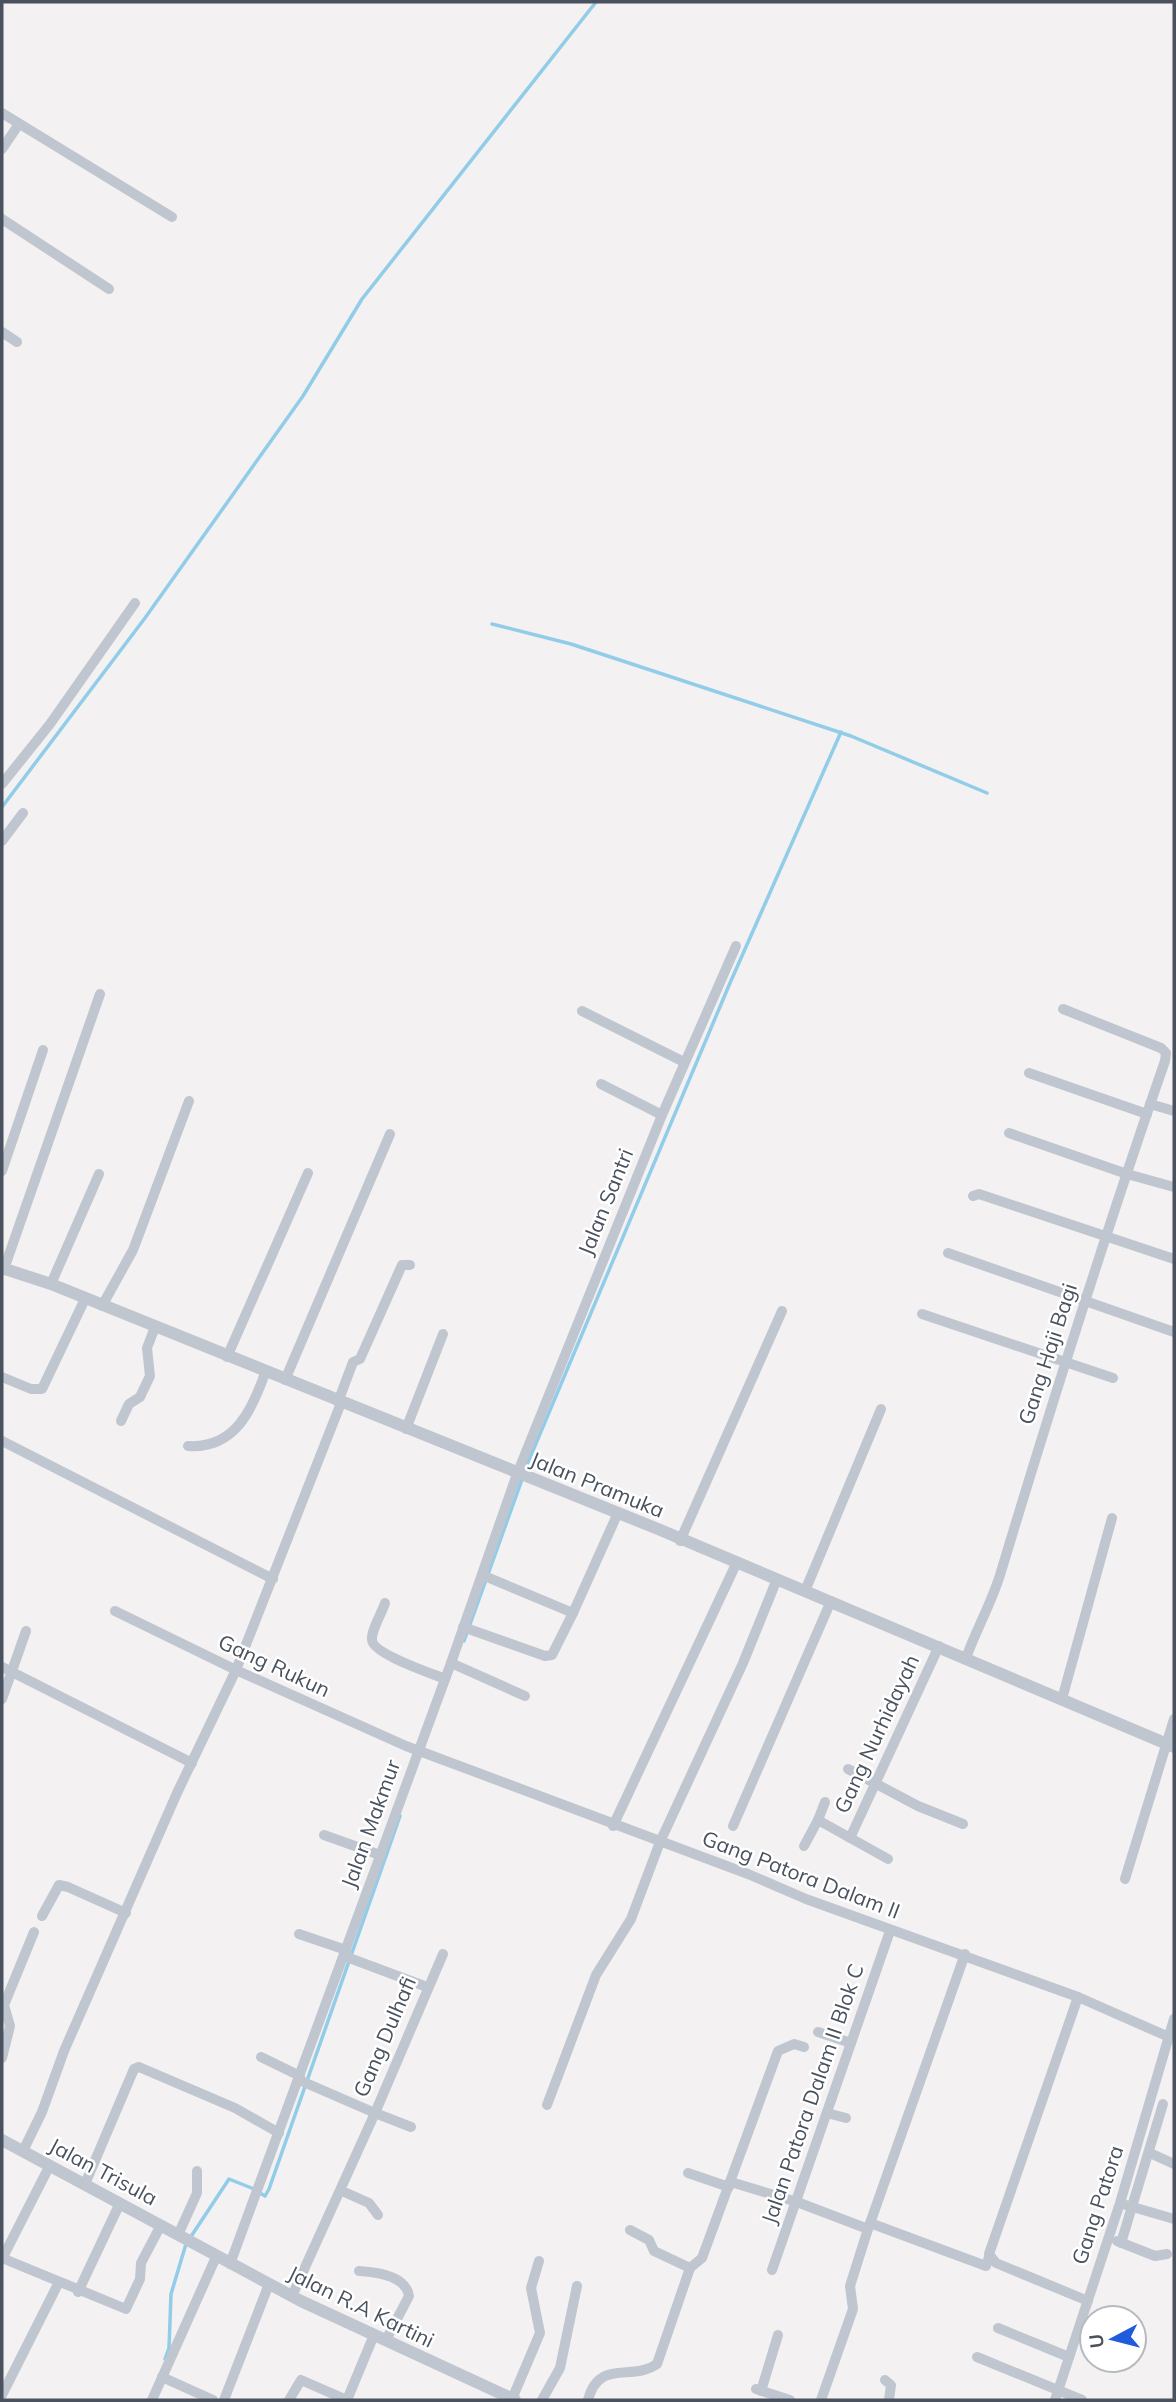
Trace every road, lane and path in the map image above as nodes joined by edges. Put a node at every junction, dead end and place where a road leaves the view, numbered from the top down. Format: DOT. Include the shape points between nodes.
graph roads {
  1 [pos="2,113"];
  2 [pos="19,124"];
  3 [pos="2,149"];
  4 [pos="172,217"];
  5 [pos="2,219"];
  6 [pos="109,289"];
  7 [pos="2,332"];
  8 [pos="17,342"];
  9 [pos="135,603"];
  10 [pos="2,783"];
  11 [pos="23,813"];
  12 [pos="2,841"];
  13 [pos="736,946"];
  14 [pos="100,994"];
  15 [pos="1063,1009"];
  16 [pos="582,1012"];
  17 [pos="43,1050"];
  18 [pos="684,1062"];
  19 [pos="1029,1073"];
  20 [pos="601,1084"];
  21 [pos="189,1101"];
  22 [pos="1149,1109"];
  23 [pos="1174,1111"];
  24 [pos="662,1115"];
  25 [pos="1009,1133"];
  26 [pos="390,1134"];
  27 [pos="2,1171"];
  28 [pos="308,1173"];
  29 [pos="99,1174"];
  30 [pos="1127,1174"];
  31 [pos="1174,1187"];
  32 [pos="973,1196"];
  33 [pos="1106,1238"];
  34 [pos="948,1253"];
  35 [pos="1174,1259"];
  36 [pos="410,1265"];
  37 [pos="3,1268"];
  38 [pos="51,1284"];
  39 [pos="85,1299"];
  40 [pos="1085,1303"];
  41 [pos="102,1306"];
  42 [pos="782,1311"];
  43 [pos="922,1314"];
  44 [pos="155,1327"];
  45 [pos="1174,1332"];
  46 [pos="443,1334"];
  47 [pos="227,1357"];
  48 [pos="1065,1363"];
  49 [pos="265,1373"];
  50 [pos="2,1377"];
  51 [pos="1113,1378"];
  52 [pos="285,1380"];
  53 [pos="339,1403"];
  54 [pos="881,1409"];
  55 [pos="121,1421"];
  56 [pos="406,1429"];
  57 [pos="2,1441"];
  58 [pos="188,1446"];
  59 [pos="517,1474"];
  60 [pos="617,1515"];
  61 [pos="1112,1518"];
  62 [pos="680,1541"];
  63 [pos="737,1562"];
  64 [pos="486,1576"];
  65 [pos="273,1579"];
  66 [pos="777,1579"];
  67 [pos="805,1591"];
  68 [pos="831,1601"];
  69 [pos="386,1604"];
  70 [pos="115,1611"];
  71 [pos="573,1613"];
  72 [pos="467,1629"];
  73 [pos="26,1631"];
  74 [pos="939,1646"];
  75 [pos="966,1658"];
  76 [pos="454,1665"];
  77 [pos="7,1669"];
  78 [pos="236,1670"];
  79 [pos="445,1679"];
  80 [pos="525,1696"];
  81 [pos="2,1699"];
  82 [pos="1062,1699"];
  83 [pos="1174,1719"];
  84 [pos="1171,1745"];
  85 [pos="423,1752"];
  86 [pos="192,1763"];
  87 [pos="848,1769"];
  88 [pos="876,1784"];
  89 [pos="825,1802"];
  90 [pos="818,1820"];
  91 [pos="963,1824"];
  92 [pos="613,1826"];
  93 [pos="733,1826"];
  94 [pos="324,1835"];
  95 [pos="850,1838"];
  96 [pos="660,1842"];
  97 [pos="804,1846"];
  98 [pos="380,1855"];
  99 [pos="888,1859"];
  100 [pos="1125,1879"];
  101 [pos="125,1913"];
  102 [pos="42,1916"];
  103 [pos="890,1931"];
  104 [pos="34,1932"];
  105 [pos="299,1934"];
  106 [pos="443,1954"];
  107 [pos="965,1954"];
  108 [pos="348,1956"];
  109 [pos="427,1987"];
  110 [pos="1078,1997"];
  111 [pos="1174,2019"];
  112 [pos="818,2032"];
  113 [pos="1170,2042"];
  114 [pos="851,2043"];
  115 [pos="804,2047"];
  116 [pos="261,2057"];
  117 [pos="2,2058"];
  118 [pos="304,2081"];
  119 [pos="1163,2104"];
  120 [pos="547,2105"];
  121 [pos="375,2113"];
  122 [pos="827,2113"];
  123 [pos="846,2118"];
  124 [pos="411,2127"];
  125 [pos="1141,2132"];
  126 [pos="279,2133"];
  127 [pos="1154,2134"];
  128 [pos="2,2140"];
  129 [pos="23,2151"];
  130 [pos="1134,2155"];
  131 [pos="1149,2156"];
  132 [pos="1174,2164"];
  133 [pos="50,2165"];
  134 [pos="197,2171"];
  135 [pos="688,2173"];
  136 [pos="85,2184"];
  137 [pos="730,2185"];
  138 [pos="342,2191"];
  139 [pos="797,2202"];
  140 [pos="120,2203"];
  141 [pos="1120,2203"];
  142 [pos="1132,2207"];
  143 [pos="378,2215"];
  144 [pos="1174,2219"];
  145 [pos="161,2225"];
  146 [pos="869,2226"];
  147 [pos="631,2230"];
  148 [pos="1109,2238"];
  149 [pos="185,2239"];
  150 [pos="1121,2243"];
  151 [pos="1167,2254"];
  152 [pos="216,2257"];
  153 [pos="989,2257"];
  154 [pos="2,2258"];
  155 [pos="539,2261"];
  156 [pos="230,2264"];
  157 [pos="694,2264"];
  158 [pos="772,2270"];
  159 [pos="359,2271"];
  160 [pos="58,2284"];
  161 [pos="268,2284"];
  162 [pos="577,2286"];
  163 [pos="78,2291"];
  164 [pos="292,2297"];
  165 [pos="1088,2301"];
  166 [pos="998,2328"];
  167 [pos="778,2335"];
  168 [pos="380,2338"];
  169 [pos="977,2357"];
  170 [pos="1069,2357"];
  171 [pos="162,2377"];
  172 [pos="885,2380"];
  173 [pos="1074,2383"];
  174 [pos="1059,2390"];
  175 [pos="2,2395"];
  176 [pos="507,2398"];
  177 [pos="152,2400"];
  178 [pos="213,2400"];
  179 [pos="224,2400"];
  180 [pos="289,2400"];
  181 [pos="347,2400"];
  182 [pos="542,2400"];
  183 [pos="588,2400"];
  184 [pos="790,2400"];
  185 [pos="821,2400"];
  186 [pos="889,2400"];
  187 [pos="1082,2400"];
  1 -- 2 [label="street"];
  2 -- 3 [label="street"];
  2 -- 4 [label="street"];
  5 -- 6 [label="street"];
  7 -- 8 [label="street"];
  9 -- 10 [label="street" via="50,724"];
  11 -- 12 [label="street"];
  13 -- 18 [label="street, Jalan Santri"];
  14 -- 37 [label="street"];
  15 -- 22 [label="street, Gang Haji Bagi" via="1166,1053"];
  16 -- 18 [label="street"];
  17 -- 27 [label="street"];
  18 -- 24 [label="street, Jalan Santri"];
  19 -- 22 [label="street"];
  20 -- 24 [label="street"];
  21 -- 41 [label="street" via="132,1250"];
  22 -- 23 [label="street"];
  22 -- 30 [label="street, Gang Haji Bagi"];
  24 -- 59 [label="street, Jalan Santri"];
  25 -- 30 [label="street"];
  26 -- 52 [label="street"];
  28 -- 47 [label="street"];
  29 -- 38 [label="street"];
  30 -- 31 [label="street"];
  30 -- 33 [label="street, Gang Haji Bagi"];
  32 -- 33 [label="street" via="979,1194"];
  33 -- 35 [label="street"];
  33 -- 40 [label="street, Gang Haji Bagi"];
  34 -- 40 [label="street"];
  36 -- 53 [label="street" via="402,1265 360,1359 353,1362"];
  37 -- 38 [label="street, Jalan Pramuka"];
  38 -- 39 [label="street, Jalan Pramuka"];
  39 -- 41 [label="street, Jalan Pramuka"];
  39 -- 50 [label="street" via="41,1389"];
  40 -- 45 [label="street"];
  40 -- 48 [label="street, Gang Haji Bagi"];
  41 -- 44 [label="street, Jalan Pramuka"];
  42 -- 62 [label="street"];
  43 -- 48 [label="street"];
  44 -- 47 [label="street, Jalan Pramuka"];
  44 -- 55 [label="street" via="147,1348 150,1376"];
  46 -- 56 [label="street"];
  47 -- 49 [label="street, Jalan Pramuka"];
  48 -- 51 [label="street"];
  48 -- 75 [label="street, Gang Haji Bagi" via="1000,1575"];
  49 -- 52 [label="street, Jalan Pramuka"];
  49 -- 58 [label="street" via="238,1427 217,1444"];
  52 -- 53 [label="street, Jalan Pramuka"];
  53 -- 56 [label="street, Jalan Pramuka"];
  53 -- 65 [label="street"];
  54 -- 67 [label="street"];
  56 -- 59 [label="street, Jalan Pramuka"];
  57 -- 65 [label="street"];
  59 -- 60 [label="street, Jalan Pramuka"];
  59 -- 64 [label="street, Jalan Makmur"];
  60 -- 62 [label="street, Jalan Pramuka"];
  60 -- 71 [label="street"];
  61 -- 82 [label="street"];
  62 -- 63 [label="street, Jalan Pramuka"];
  63 -- 66 [label="street, Jalan Pramuka"];
  63 -- 92 [label="street"];
  64 -- 71 [label="street"];
  64 -- 72 [label="street, Jalan Makmur"];
  65 -- 78 [label="street"];
  66 -- 67 [label="street, Jalan Pramuka"];
  66 -- 96 [label="street"];
  67 -- 68 [label="street, Jalan Pramuka"];
  68 -- 74 [label="street, Jalan Pramuka"];
  68 -- 93 [label="street"];
  69 -- 79 [label="street" via="373,1645"];
  70 -- 78 [label="street, Gang Rukun"];
  71 -- 72 [label="street" via="552,1655"];
  72 -- 76 [label="street, Jalan Makmur"];
  73 -- 77 [label="street"];
  74 -- 75 [label="street, Jalan Pramuka"];
  74 -- 88 [label="street, Gang Nurhidayah"];
  75 -- 82 [label="street, Jalan Pramuka"];
  76 -- 79 [label="street, Jalan Makmur"];
  76 -- 80 [label="street"];
  77 -- 81 [label="street"];
  77 -- 86 [label="street"];
  78 -- 85 [label="street, Gang Rukun"];
  78 -- 86 [label="street"];
  79 -- 85 [label="street, Jalan Makmur"];
  82 -- 84 [label="street, Jalan Pramuka"];
  83 -- 84 [label="street"];
  84 -- 100 [label="street"];
  85 -- 92 [label="street, Gang Patora Dalam II"];
  85 -- 98 [label="street, Jalan Makmur"];
  86 -- 101 [label="street"];
  87 -- 88 [label="street"];
  88 -- 91 [label="street"];
  88 -- 95 [label="street, Gang Nurhidayah"];
  89 -- 90 [label="street"];
  90 -- 95 [label="street"];
  90 -- 97 [label="street"];
  92 -- 96 [label="street, Gang Patora Dalam II"];
  94 -- 98 [label="street"];
  95 -- 99 [label="street"];
  96 -- 103 [label="street, Gang Patora Dalam II"];
  96 -- 120 [label="street" via="631,1919 596,1975"];
  98 -- 108 [label="street, Jalan Makmur"];
  101 -- 102 [label="street" via="58,1885"];
  101 -- 129 [label="street"];
  103 -- 107 [label="street, Gang Patora Dalam II"];
  103 -- 114 [label="street, Jalan Patora Dalam II Blok C"];
  104 -- 117 [label="street" via="4,2005 10,2026"];
  105 -- 108 [label="street"];
  106 -- 109 [label="street, Gang Dulhafi"];
  107 -- 110 [label="street, Gang Patora Dalam II"];
  107 -- 146 [label="street"];
  108 -- 109 [label="street"];
  108 -- 118 [label="street, Jalan Makmur"];
  109 -- 121 [label="street, Gang Dulhafi"];
  110 -- 113 [label="street, Gang Patora Dalam II"];
  110 -- 153 [label="street"];
  111 -- 113 [label="street, Gang Patora"];
  112 -- 114 [label="street"];
  113 -- 125 [label="street, Gang Patora"];
  114 -- 122 [label="street, Jalan Patora Dalam II Blok C"];
  115 -- 137 [label="street" via="778,2051"];
  116 -- 118 [label="street, Gang Dulhafi"];
  118 -- 121 [label="street, Gang Dulhafi"];
  118 -- 126 [label="street, Jalan Makmur"];
  119 -- 127 [label="street"];
  121 -- 124 [label="street"];
  121 -- 138 [label="street"];
  122 -- 123 [label="street"];
  122 -- 139 [label="street, Jalan Patora Dalam II Blok C"];
  125 -- 127 [label="street"];
  125 -- 130 [label="street, Gang Patora"];
  126 -- 136 [label="street" via="144,2067 134,2069"];
  126 -- 156 [label="street, Jalan Makmur"];
  127 -- 131 [label="street"];
  128 -- 129 [label="street, Jalan Trisula"];
  129 -- 133 [label="street, Jalan Trisula"];
  130 -- 131 [label="street"];
  130 -- 141 [label="street, Gang Patora"];
  131 -- 132 [label="street"];
  131 -- 142 [label="street"];
  133 -- 136 [label="street, Jalan Trisula"];
  133 -- 154 [label="street"];
  134 -- 149 [label="street" via="197,2193"];
  135 -- 137 [label="street"];
  136 -- 140 [label="street, Jalan Trisula"];
  137 -- 139 [label="street"];
  137 -- 157 [label="street"];
  138 -- 143 [label="street" via="369,2203"];
  138 -- 164 [label="street"];
  139 -- 146 [label="street"];
  139 -- 158 [label="street, Jalan Patora Dalam II Blok C"];
  140 -- 145 [label="street, Jalan Trisula"];
  140 -- 163 [label="street"];
  141 -- 142 [label="street"];
  141 -- 148 [label="street, Gang Patora"];
  142 -- 144 [label="street"];
  142 -- 150 [label="street"];
  145 -- 149 [label="street, Jalan Trisula"];
  145 -- 163 [label="street" via="141,2263 130,2307 122,2309"];
  146 -- 153 [label="street" via="986,2266"];
  146 -- 185 [label="street" via="850,2286 852,2304"];
  147 -- 157 [label="street" via="651,2246"];
  148 -- 150 [label="street"];
  148 -- 165 [label="street, Gang Patora"];
  149 -- 152 [label="street, Jalan R.A Kartini"];
  150 -- 151 [label="street" via="1155,2256"];
  152 -- 156 [label="street, Jalan R.A Kartini"];
  152 -- 171 [label="street"];
  153 -- 165 [label="street"];
  154 -- 160 [label="street"];
  155 -- 176 [label="street" via="530,2273 540,2333"];
  156 -- 161 [label="street, Jalan R.A Kartini"];
  157 -- 183 [label="street" via="657,2364 600,2378"];
  159 -- 168 [label="street" via="377,2272 408,2289 409,2296"];
  160 -- 163 [label="street"];
  160 -- 175 [label="street"];
  161 -- 164 [label="street, Jalan R.A Kartini"];
  161 -- 179 [label="street"];
  162 -- 182 [label="street" via="560,2368"];
  164 -- 168 [label="street, Jalan R.A Kartini"];
  165 -- 170 [label="street, Gang Patora"];
  166 -- 170 [label="street"];
  167 -- 184 [label="street" via="758,2390"];
  168 -- 176 [label="street, Jalan R.A Kartini"];
  168 -- 181 [label="street"];
  169 -- 174 [label="street"];
  170 -- 174 [label="street, Gang Patora"];
  171 -- 177 [label="street"];
  171 -- 178 [label="street"];
  172 -- 186 [label="street" via="891,2385"];
  173 -- 174 [label="street"];
  174 -- 187 [label="street"];
  180 -- 181 [label="street" via="301,2380"];
}
